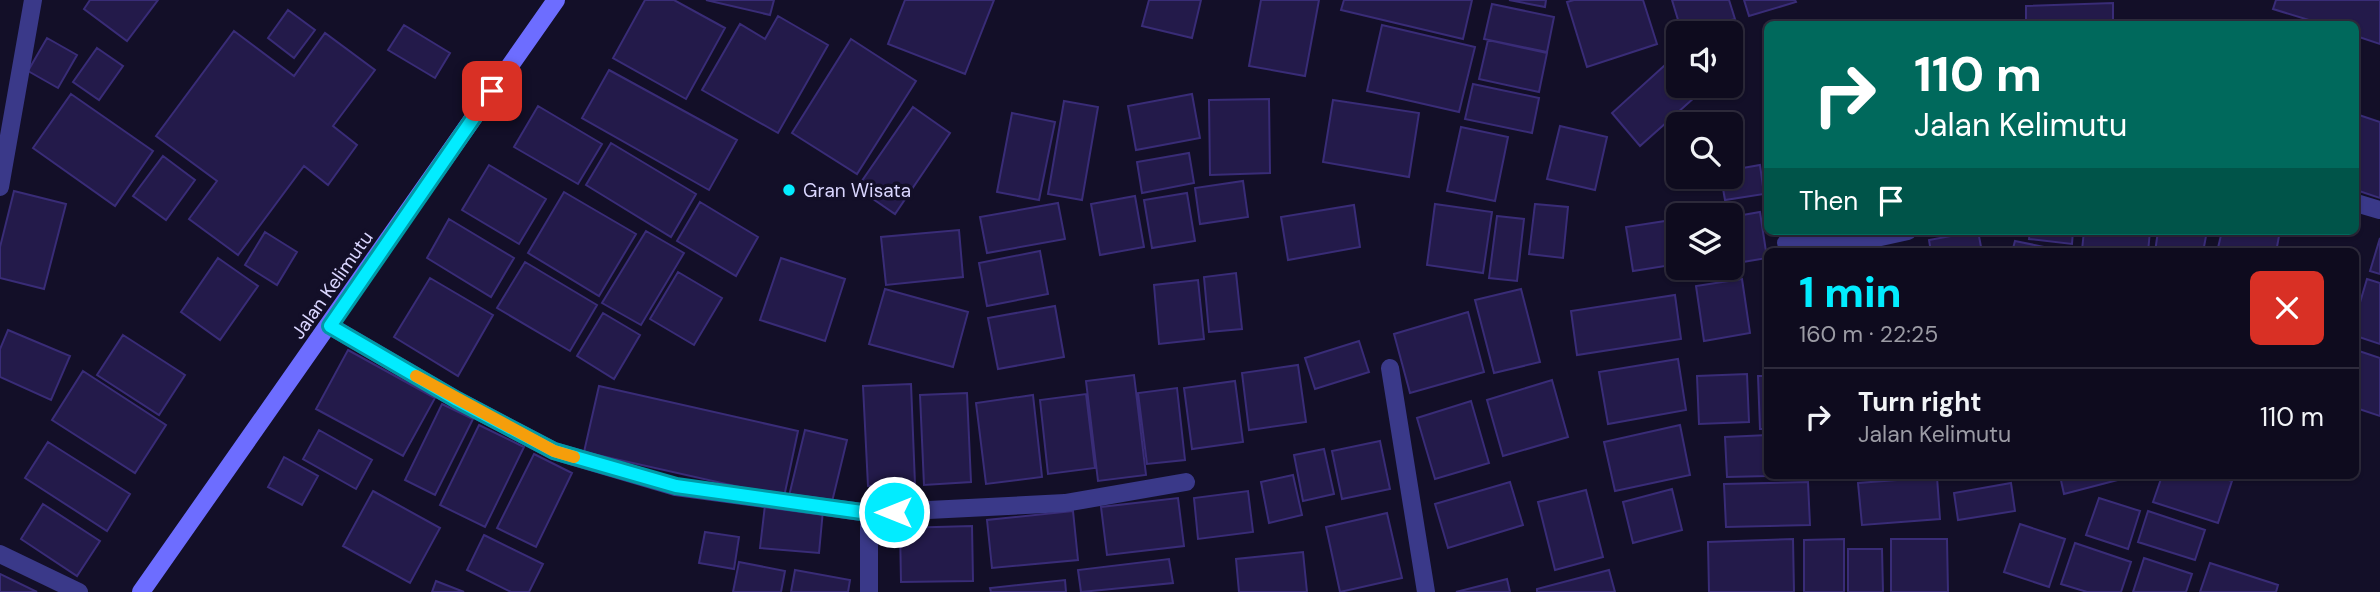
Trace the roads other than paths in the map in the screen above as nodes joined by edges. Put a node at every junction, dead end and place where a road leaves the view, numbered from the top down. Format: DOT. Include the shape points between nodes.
graph roads {
  1 [pos="33,0"];
  2 [pos="555,0"];
  3 [pos="1,181"];
  4 [pos="2359,204"];
  5 [pos="2380,210"];
  6 [pos="1890,235"];
  7 [pos="1786,243"];
  8 [pos="330,326"];
  9 [pos="1390,368"];
  10 [pos="1186,482"];
  11 [pos="869,513"];
  12 [pos="0,554"];
  13 [pos="79,592"];
  14 [pos="141,592"];
  15 [pos="869,592"];
  16 [pos="1426,592"];
  1 -- 3 [label="street"];
  2 -- 8 [label="street, Jalan Kelimutu"];
  4 -- 5 [label="street"];
  6 -- 7 [label="street" via="1858,242"];
  8 -- 11 [label="street" via="554,451 676,486"];
  8 -- 14 [label="street, Jalan Kelimutu"];
  9 -- 16 [label="street"];
  10 -- 11 [label="street" via="1065,503"];
  11 -- 15 [label="street"];
  12 -- 13 [label="street"];
}
